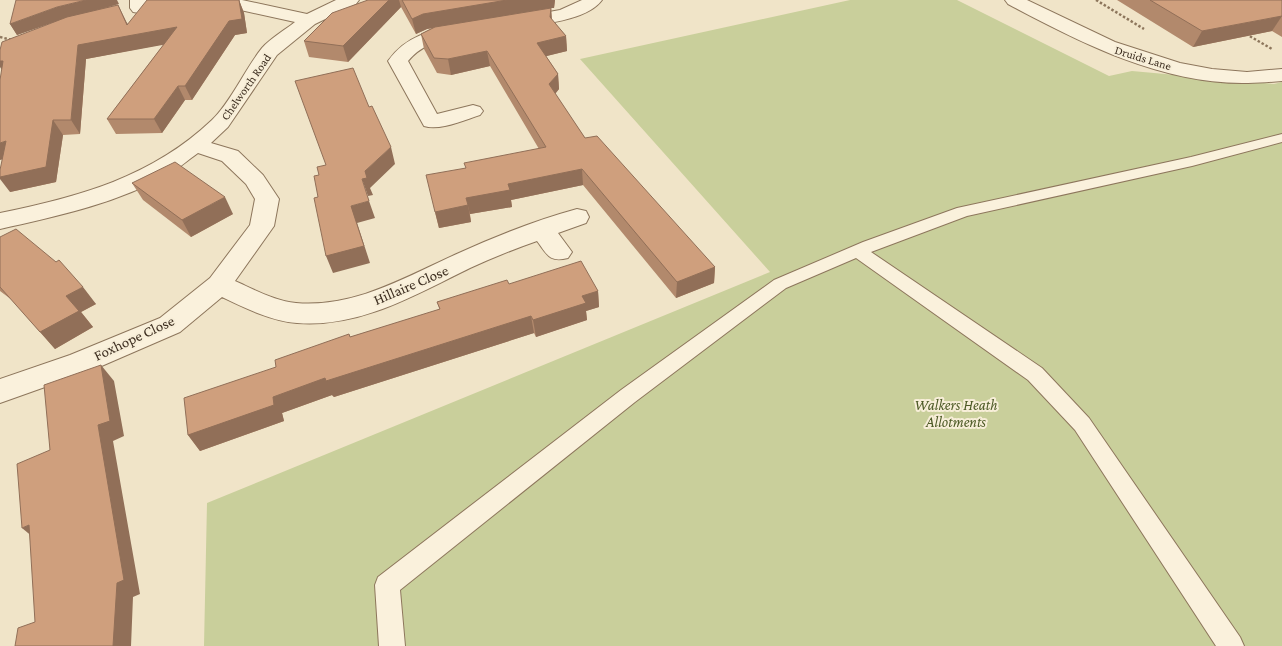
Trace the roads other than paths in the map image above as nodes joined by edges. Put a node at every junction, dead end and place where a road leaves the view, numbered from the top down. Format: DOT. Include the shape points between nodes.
graph roads {
  1 [pos="350,0"];
  2 [pos="593,0"];
  3 [pos="1014,0"];
  4 [pos="133,6"];
  5 [pos="309,20"];
  6 [pos="1282,75"];
  7 [pos="473,111"];
  8 [pos="1282,138"];
  9 [pos="195,146"];
  10 [pos="578,217"];
  11 [pos="0,221"];
  12 [pos="542,230"];
  13 [pos="858,251"];
  14 [pos="559,252"];
  15 [pos="219,285"];
  16 [pos="0,391"];
  17 [pos="392,646"];
  18 [pos="1231,646"];
  1 -- 5 [label="street, Chelworth Road"];
  2 -- 7 [label="street" via="562,14 433,35 409,47 398,61 431,122"];
  3 -- 6 [label="street, Druids Lane" via="1108,47 1180,69 1224,76 1267,78"];
  4 -- 5 [label="street" via="227,2"];
  5 -- 9 [label="street, Chelworth Road" via="270,51 221,123"];
  8 -- 13 [label="lane" via="963,212"];
  9 -- 11 [label="street, Chelworth Road" via="160,170 112,192 62,208"];
  9 -- 15 [label="street, Foxhope Close" via="230,156 255,180 267,199 262,226"];
  10 -- 12 [label="street, Hillaire Close"];
  12 -- 14 [label="street"];
  12 -- 15 [label="street, Hillaire Close" via="480,254 382,301 324,313 272,309"];
  13 -- 17 [label="lane" via="780,284 628,396 387,585"];
  13 -- 18 [label="lane" via="1035,374 1062,402 1082,424"];
  15 -- 16 [label="street, Foxhope Close" via="170,324 80,364"];
}
